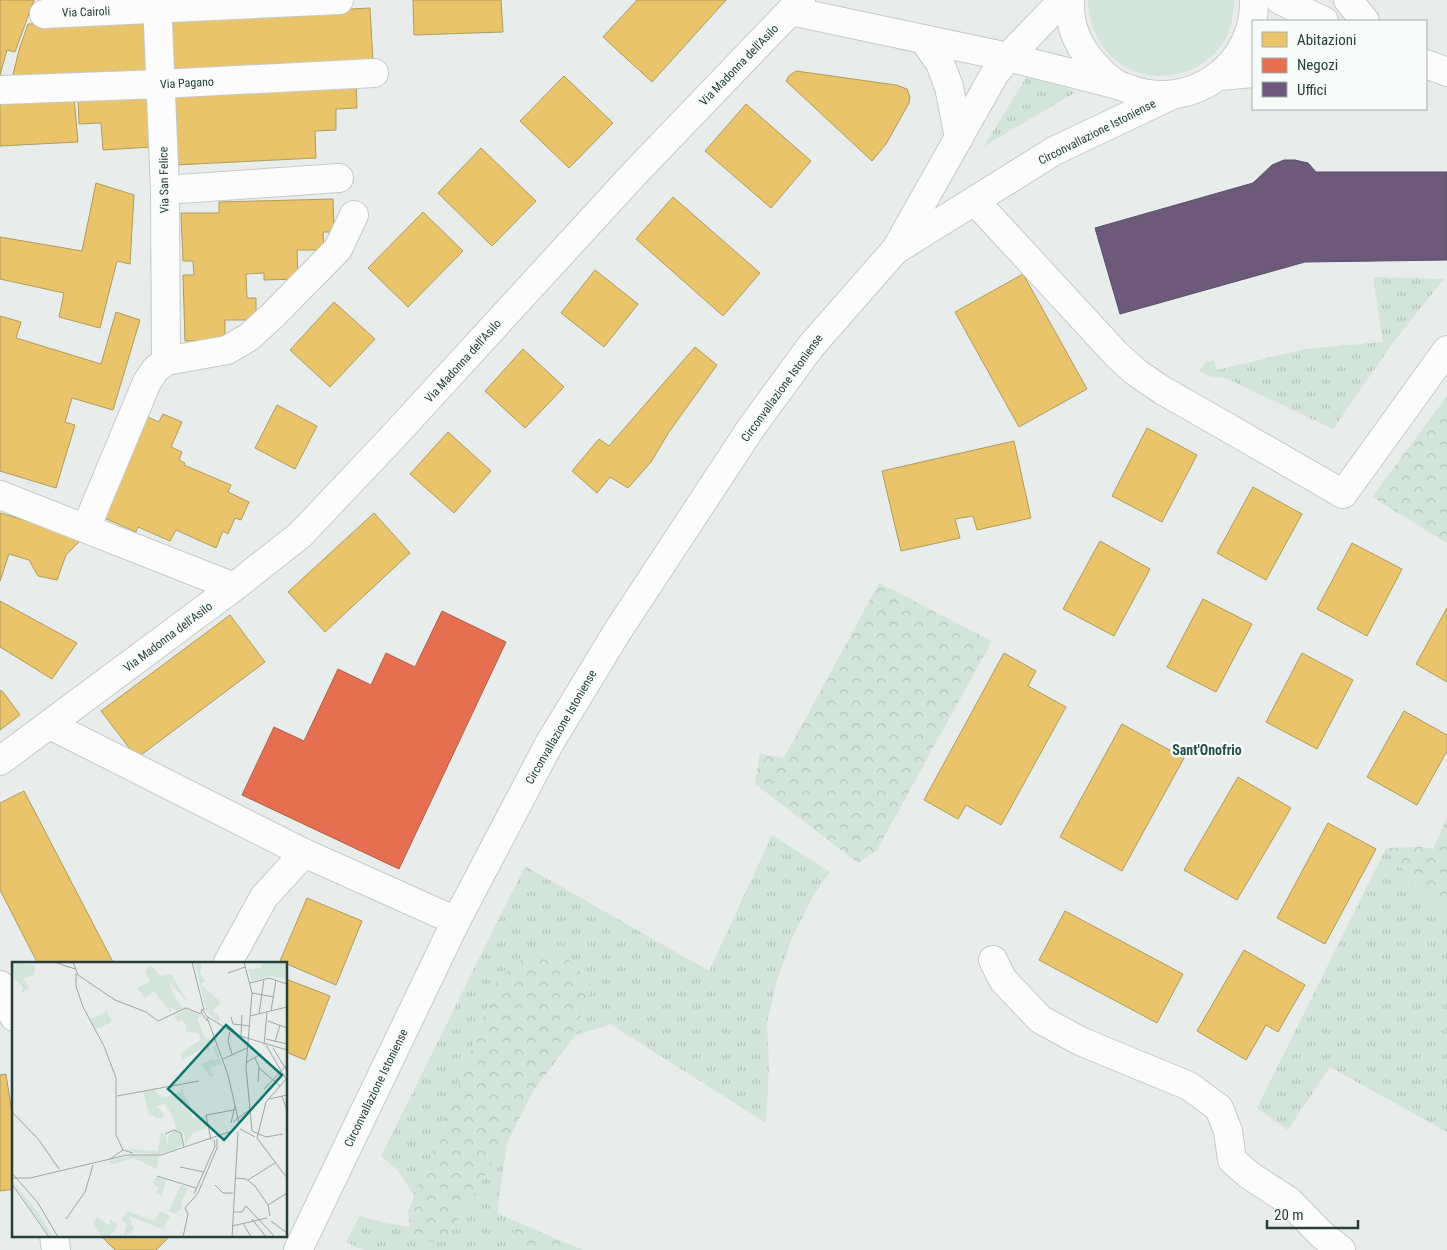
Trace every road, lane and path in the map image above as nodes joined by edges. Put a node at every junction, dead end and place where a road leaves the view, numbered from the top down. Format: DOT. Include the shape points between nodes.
graph roads {
  1 [pos="339,0"];
  2 [pos="1063,0"];
  3 [pos="1070,0"];
  4 [pos="1254,0"];
  5 [pos="1280,0"];
  6 [pos="1348,0"];
  7 [pos="158,5"];
  8 [pos="796,6"];
  9 [pos="44,14"];
  10 [pos="1252,20"];
  11 [pos="1322,20"];
  12 [pos="1364,20"];
  13 [pos="1252,22"];
  14 [pos="923,39"];
  15 [pos="1008,57"];
  16 [pos="374,73"];
  17 [pos="1252,73"];
  18 [pos="1220,76"];
  19 [pos="161,84"];
  20 [pos="1118,85"];
  21 [pos="0,90"];
  22 [pos="1170,96"];
  23 [pos="959,138"];
  24 [pos="338,178"];
  25 [pos="165,190"];
  26 [pos="975,201"];
  27 [pos="354,215"];
  28 [pos="896,250"];
  29 [pos="1447,350"];
  30 [pos="166,361"];
  31 [pos="0,495"];
  32 [pos="86,528"];
  33 [pos="234,587"];
  34 [pos="50,725"];
  35 [pos="0,761"];
  36 [pos="304,853"];
  37 [pos="456,921"];
  38 [pos="993,960"];
  39 [pos="228,962"];
  40 [pos="0,985"];
  41 [pos="12,1012"];
  42 [pos="298,1250"];
  43 [pos="1341,1250"];
  1 -- 7 [label="street, Via Cairoli"];
  2 -- 15 [label="street, Circonvallazione Istoniense"];
  3 -- 20 [label="street" via="1071,20 1080,46 1096,68"];
  4 -- 10 [label="street"];
  5 -- 11 [label="street"];
  6 -- 12 [label="street"];
  7 -- 9 [label="street, Via Cairoli"];
  7 -- 19 [label="street, Via San Felice"];
  8 -- 14 [label="street, Via Madonna dell'Asilo"];
  8 -- 33 [label="street, Via Madonna dell'Asilo" via="634,174 300,535"];
  13 -- 18 [label="street" via="1249,36 1237,58"];
  14 -- 15 [label="street, Via Madonna dell'Asilo"];
  14 -- 23 [label="street" via="940,63 950,87"];
  15 -- 20 [label="street, Via Madonna dell'Asilo"];
  15 -- 23 [label="street, Circonvallazione Istoniense" via="994,75"];
  16 -- 19 [label="street, Via Pagano"];
  17 -- 18 [label="street"];
  18 -- 22 [label="street" via="1197,89"];
  19 -- 21 [label="street, Via Pagano"];
  19 -- 25 [label="street, Via San Felice"];
  20 -- 22 [label="street" via="1143,94"];
  22 -- 26 [label="street, Circonvallazione Istoniense" via="1054,151"];
  23 -- 28 [label="street, Circonvallazione Istoniense"];
  24 -- 25 [label="street"];
  25 -- 30 [label="street, Via San Felice"];
  26 -- 28 [label="street, Circonvallazione Istoniense"];
  26 -- 29 [label="street" via="1137,374 1342,494"];
  27 -- 30 [label="street" via="338,249 249,337 228,350"];
  28 -- 37 [label="street, Circonvallazione Istoniense" via="811,346 751,428 622,624 549,744"];
  30 -- 32 [label="street" via="146,382"];
  31 -- 32 [label="street"];
  32 -- 33 [label="street"];
  33 -- 34 [label="street, Via Madonna dell'Asilo"];
  34 -- 35 [label="street, Via Madonna dell'Asilo"];
  34 -- 36 [label="street"];
  36 -- 37 [label="street"];
  36 -- 39 [label="street" via="264,897"];
  37 -- 42 [label="street, Circonvallazione Istoniense"];
  38 -- 43 [label="street" via="1003,980 1040,1019 1080,1041 1189,1086 1219,1108 1228,1132 1232,1160 1289,1201"];
  40 -- 41 [label="street"];
}
